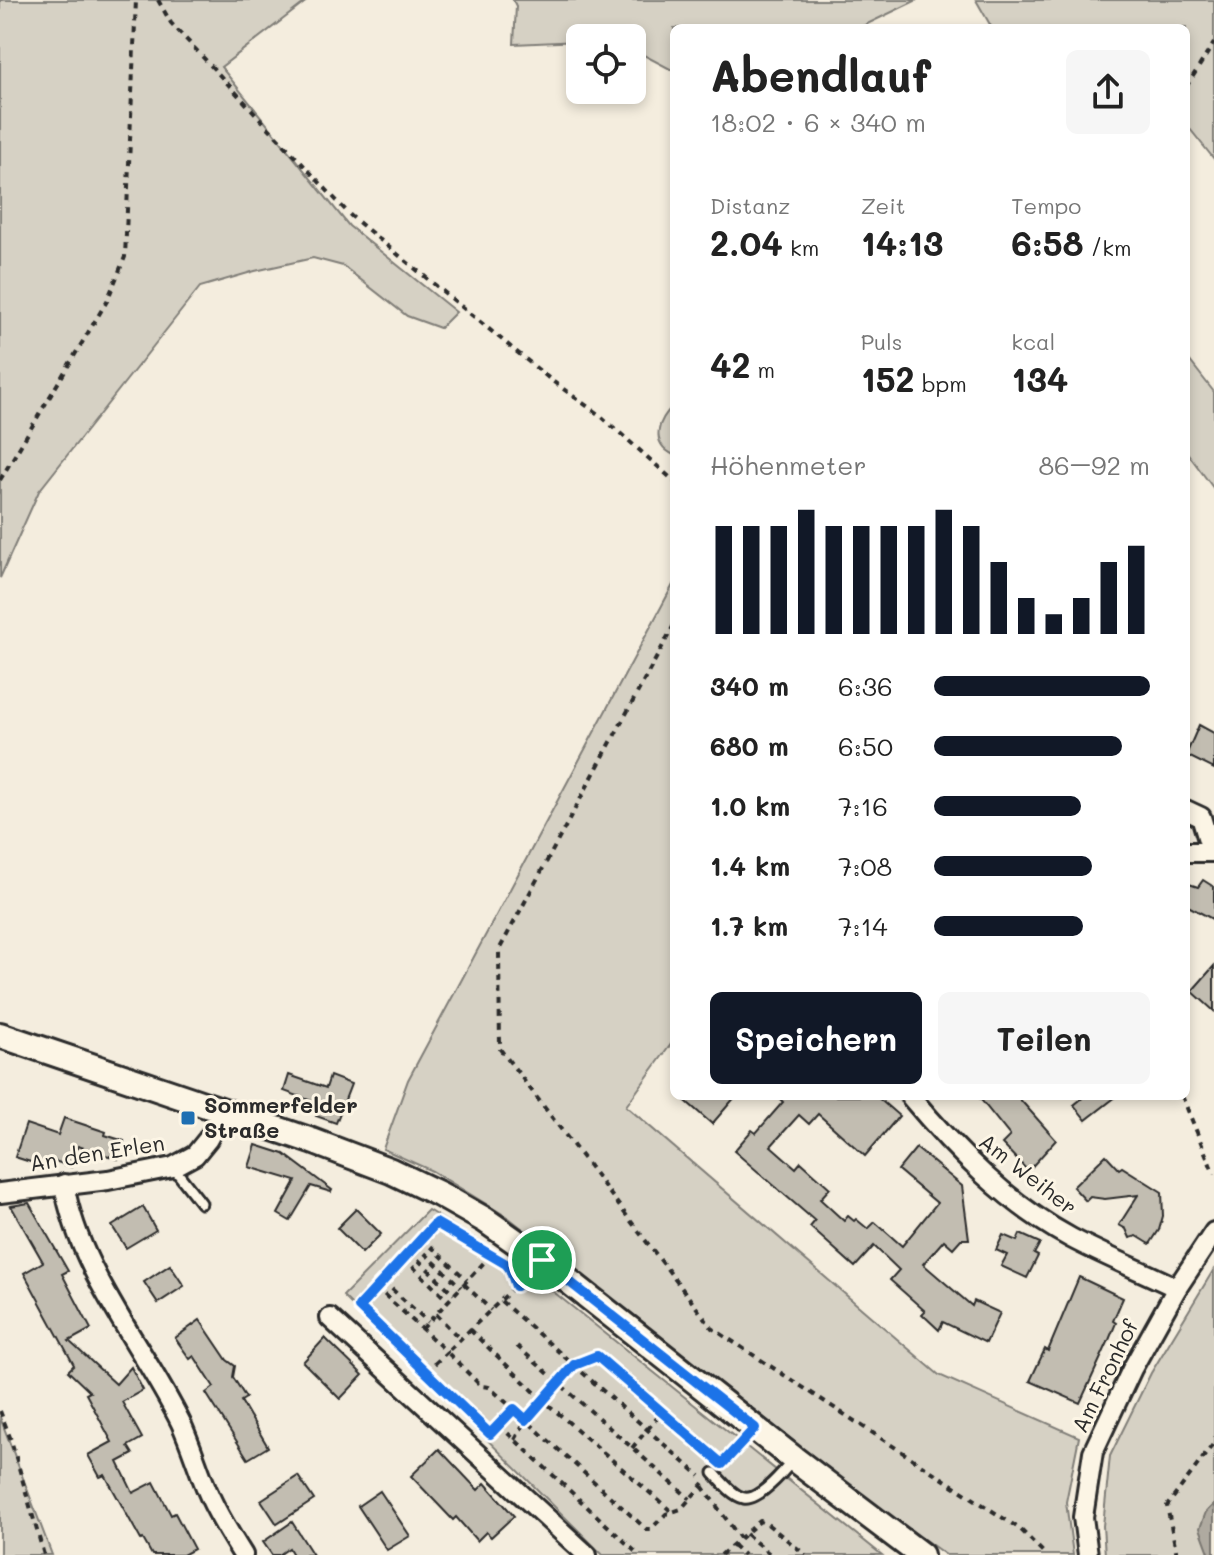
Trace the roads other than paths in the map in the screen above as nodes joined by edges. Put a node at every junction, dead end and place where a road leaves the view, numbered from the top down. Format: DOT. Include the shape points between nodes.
graph roads {
  1 [pos="1190,812"];
  2 [pos="1213,851"];
  3 [pos="1190,852"];
  4 [pos="0,1035"];
  5 [pos="913,1100"];
  6 [pos="223,1112"];
  7 [pos="173,1167"];
  8 [pos="64,1184"];
  9 [pos="0,1193"];
  10 [pos="201,1203"];
  11 [pos="1214,1232"];
  12 [pos="1177,1288"];
  13 [pos="330,1318"];
  14 [pos="794,1459"];
  15 [pos="714,1473"];
  16 [pos="243,1555"];
  17 [pos="587,1555"];
  18 [pos="921,1555"];
  19 [pos="1088,1555"];
  1 -- 2 [label="street" via="1201,817"];
  2 -- 3 [label="street"];
  4 -- 6 [label="main road"];
  5 -- 12 [label="street, Am Weiher" via="954,1147 1025,1208 1069,1237"];
  6 -- 7 [label="street, An den Erlen" via="195,1155"];
  6 -- 14 [label="main road" via="391,1171 485,1220"];
  7 -- 8 [label="street, An den Erlen"];
  7 -- 10 [label="lane"];
  8 -- 9 [label="street, An den Erlen"];
  8 -- 16 [label="street" via="79,1237 181,1424 210,1498"];
  11 -- 12 [label="street, Am Fronhof"];
  12 -- 19 [label="street, Am Fronhof" via="1093,1452 1083,1517"];
  13 -- 17 [label="street"];
  14 -- 15 [label="lane" via="780,1477 745,1499"];
  14 -- 18 [label="main road"];
}
